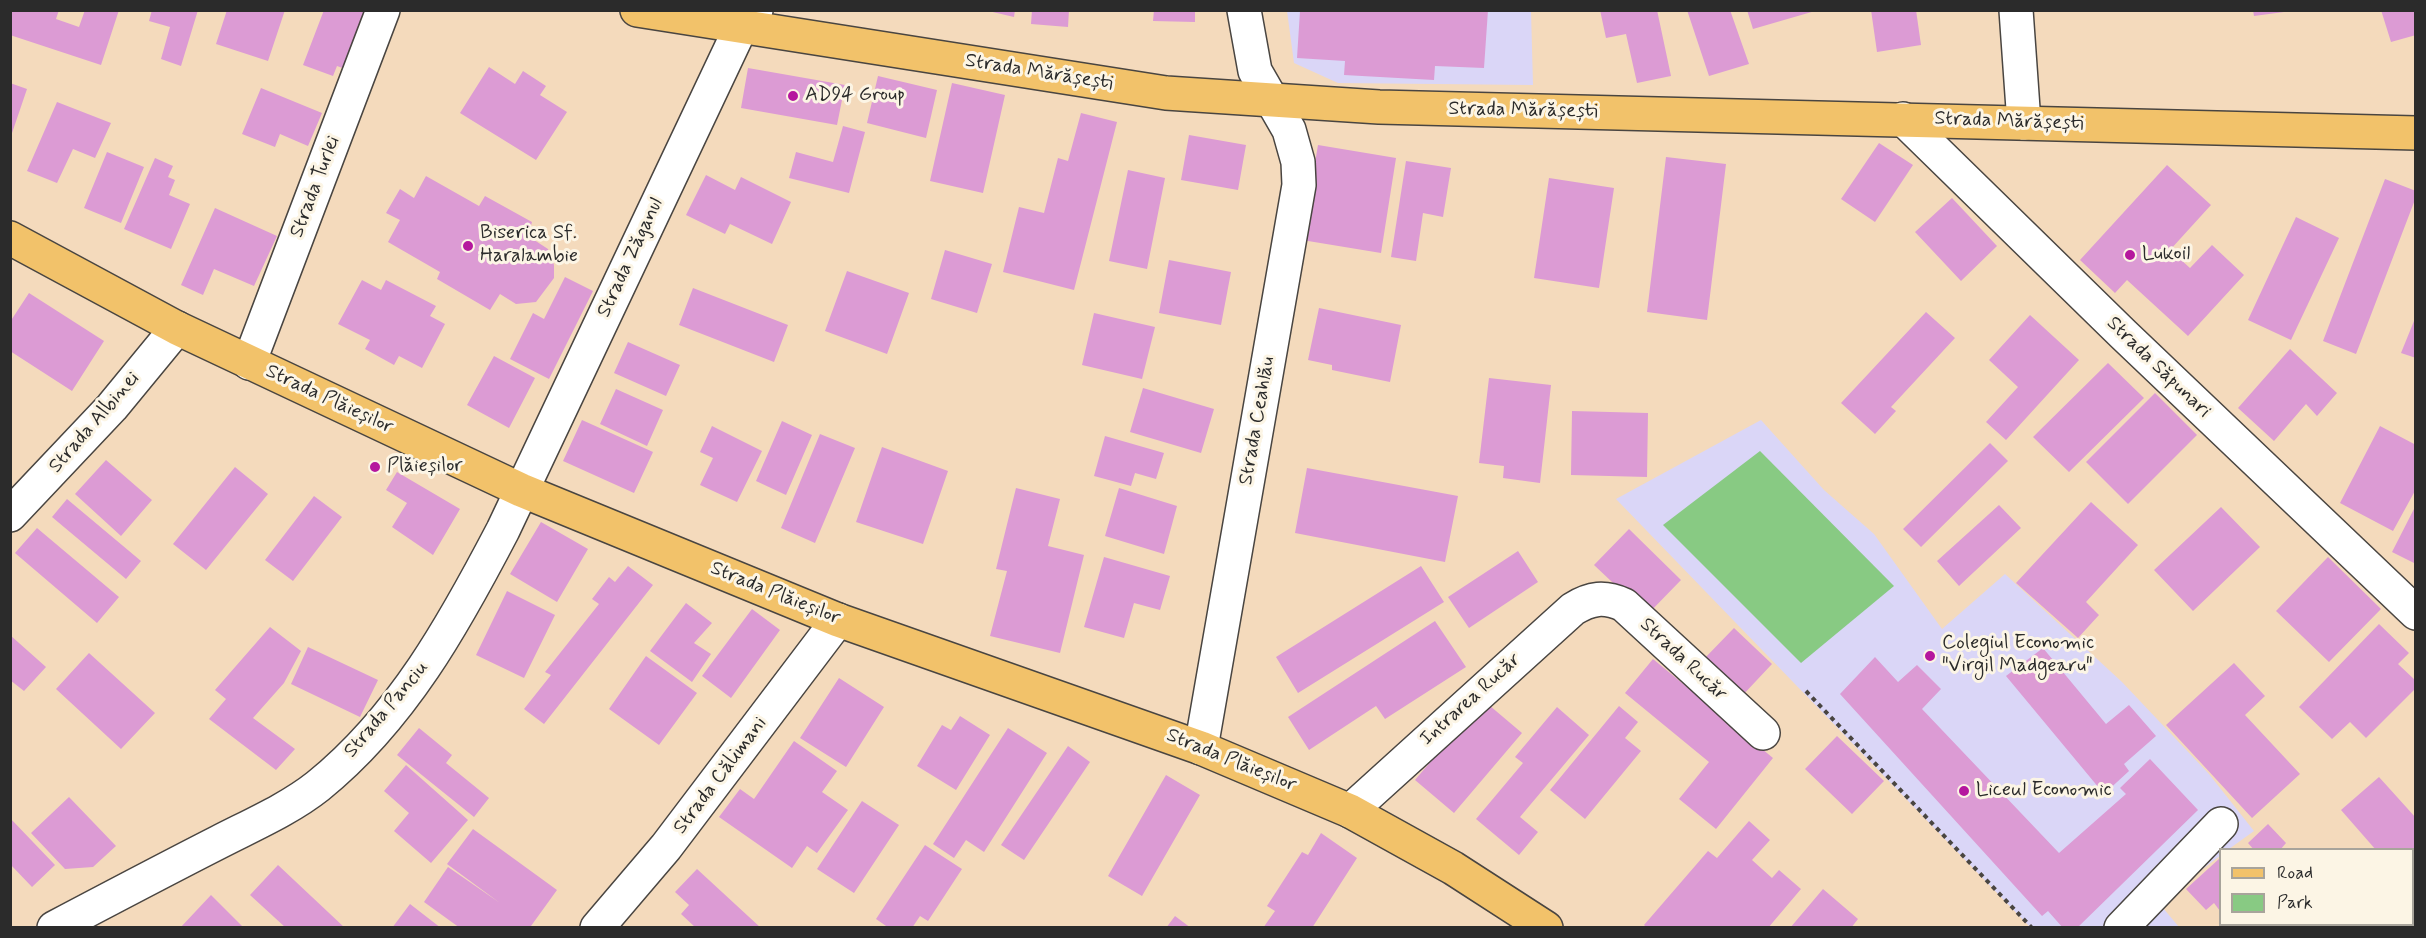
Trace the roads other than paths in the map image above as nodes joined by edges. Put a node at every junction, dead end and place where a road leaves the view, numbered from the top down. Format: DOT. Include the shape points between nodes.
graph roads {
  1 [pos="383,10"];
  2 [pos="638,10"];
  3 [pos="1244,10"];
  4 [pos="2016,10"];
  5 [pos="749,19"];
  6 [pos="1269,99"];
  7 [pos="1903,119"];
  8 [pos="2024,123"];
  9 [pos="2415,133"];
  10 [pos="10,238"];
  11 [pos="177,328"];
  12 [pos="249,363"];
  13 [pos="521,490"];
  14 [pos="10,515"];
  15 [pos="1598,598"];
  16 [pos="2415,614"];
  17 [pos="838,620"];
  18 [pos="1763,733"];
  19 [pos="1201,748"];
  20 [pos="1350,811"];
  21 [pos="2221,824"];
  22 [pos="54,927"];
  23 [pos="597,927"];
  24 [pos="1546,927"];
  25 [pos="2121,927"];
  1 -- 12 [label="street, Strada Turlei"];
  2 -- 5 [label="main road, Strada Mărășești"];
  3 -- 6 [label="street, Strada Ceahlău" via="1255,71"];
  4 -- 8 [label="street"];
  5 -- 6 [label="main road, Strada Mărășești" via="1166,93"];
  5 -- 13 [label="street, Strada Zăganul"];
  6 -- 7 [label="main road, Strada Mărășești" via="1379,108"];
  6 -- 19 [label="street, Strada Ceahlău" via="1289,130 1298,162 1299,185"];
  7 -- 8 [label="main road, Strada Mărășești"];
  7 -- 16 [label="street, Strada Săpunari"];
  8 -- 9 [label="main road, Strada Mărășești"];
  10 -- 11 [label="main road, Strada Plăieșilor"];
  11 -- 12 [label="main road, Strada Plăieșilor"];
  11 -- 14 [label="street, Strada Albinei" via="112,407"];
  12 -- 13 [label="main road, Strada Plăieșilor"];
  13 -- 17 [label="main road, Strada Plăieșilor"];
  13 -- 22 [label="street, Strada Panciu" via="440,644 408,692 363,745 316,787 267,817"];
  15 -- 18 [label="street, Strada Rucăr" via="1623,605"];
  15 -- 20 [label="street, Intrarea Rucăr" via="1573,609"];
  17 -- 19 [label="main road, Strada Plăieșilor"];
  17 -- 23 [label="street, Strada Călimani" via="680,829"];
  19 -- 20 [label="main road, Strada Plăieșilor"];
  20 -- 24 [label="main road, Strada Plăieșilor" via="1453,868"];
  21 -- 25 [label="street"];
}
